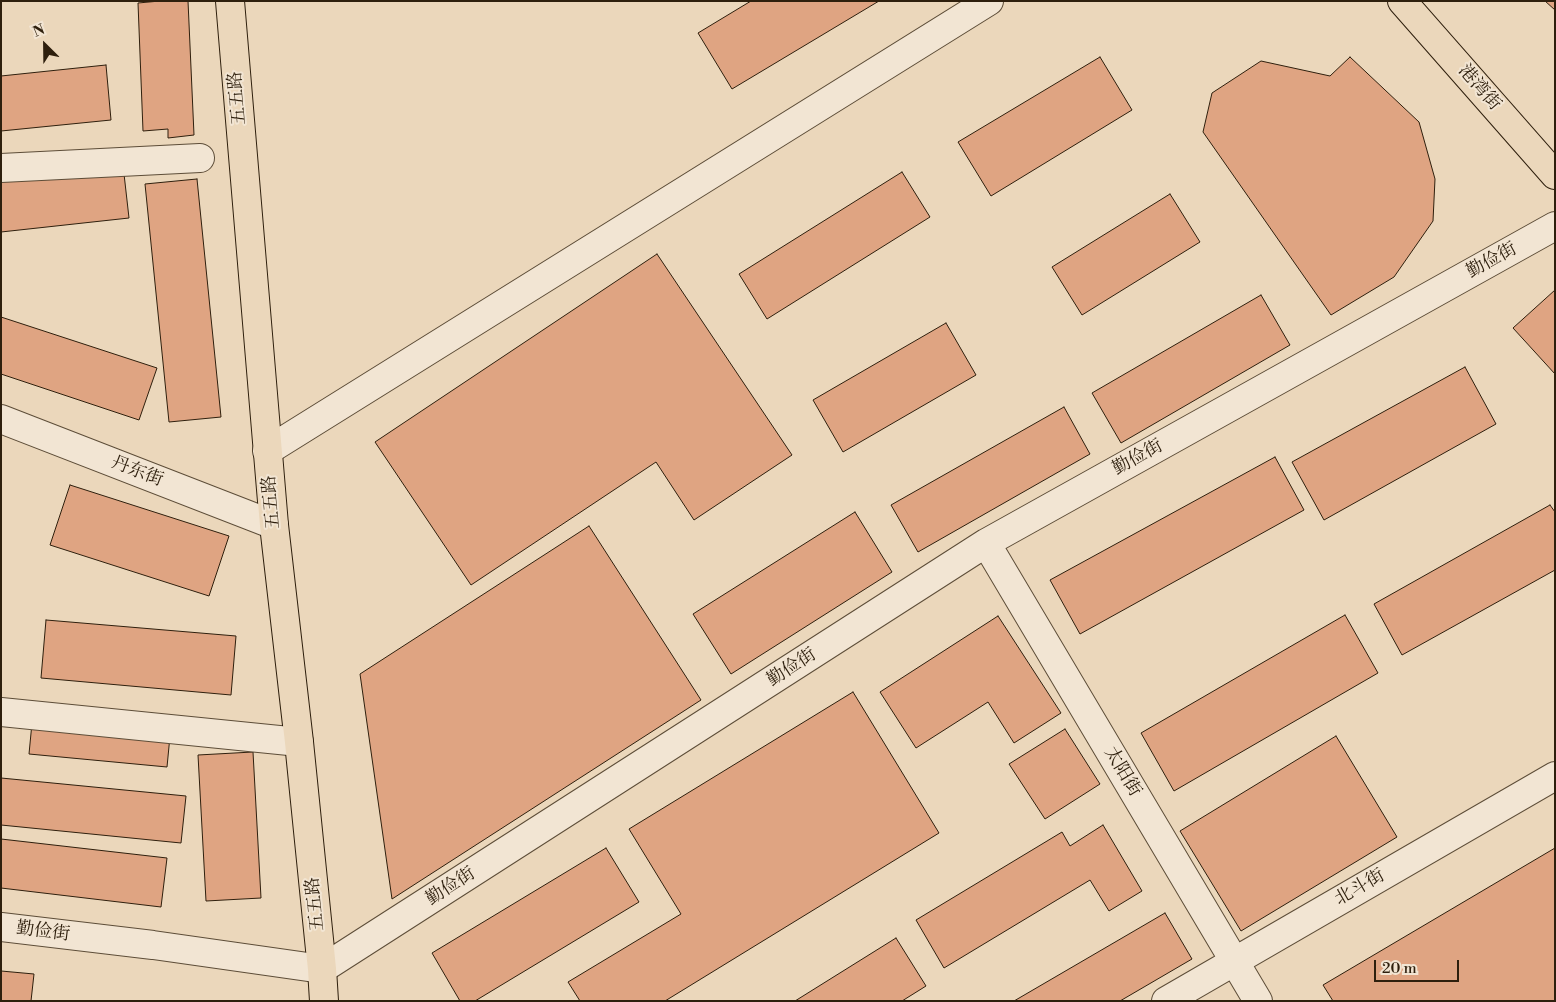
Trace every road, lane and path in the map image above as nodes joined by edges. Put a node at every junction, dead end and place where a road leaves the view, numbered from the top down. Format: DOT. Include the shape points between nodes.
graph roads {
  1 [pos="230,1"];
  2 [pos="989,1"];
  3 [pos="1402,1"];
  4 [pos="200,158"];
  5 [pos="1,168"];
  6 [pos="1555,175"];
  7 [pos="1555,226"];
  8 [pos="1,419"];
  9 [pos="267,451"];
  10 [pos="274,525"];
  11 [pos="986,543"];
  12 [pos="1,712"];
  13 [pos="299,742"];
  14 [pos="1555,776"];
  15 [pos="1,927"];
  16 [pos="1235,961"];
  17 [pos="322,970"];
  18 [pos="324,1001"];
  19 [pos="1166,1001"];
  20 [pos="1258,1001"];
  1 -- 9 [label="main road, 五五路"];
  2 -- 9 [label="street"];
  3 -- 6 [label="main road, 港湾街"];
  4 -- 5 [label="street"];
  7 -- 11 [label="street, 勤俭街"];
  8 -- 10 [label="street, 丹东街"];
  9 -- 10 [label="main road, 五五路"];
  10 -- 13 [label="main road, 五五路"];
  11 -- 16 [label="street, 太阳街"];
  11 -- 17 [label="street, 勤俭街"];
  12 -- 13 [label="street"];
  13 -- 17 [label="main road, 五五路"];
  14 -- 16 [label="street, 北斗街"];
  15 -- 17 [label="street, 勤俭街" via="153,944"];
  16 -- 19 [label="street, 北斗街"];
  16 -- 20 [label="street, 太阳街"];
  17 -- 18 [label="main road, 五五路"];
}
